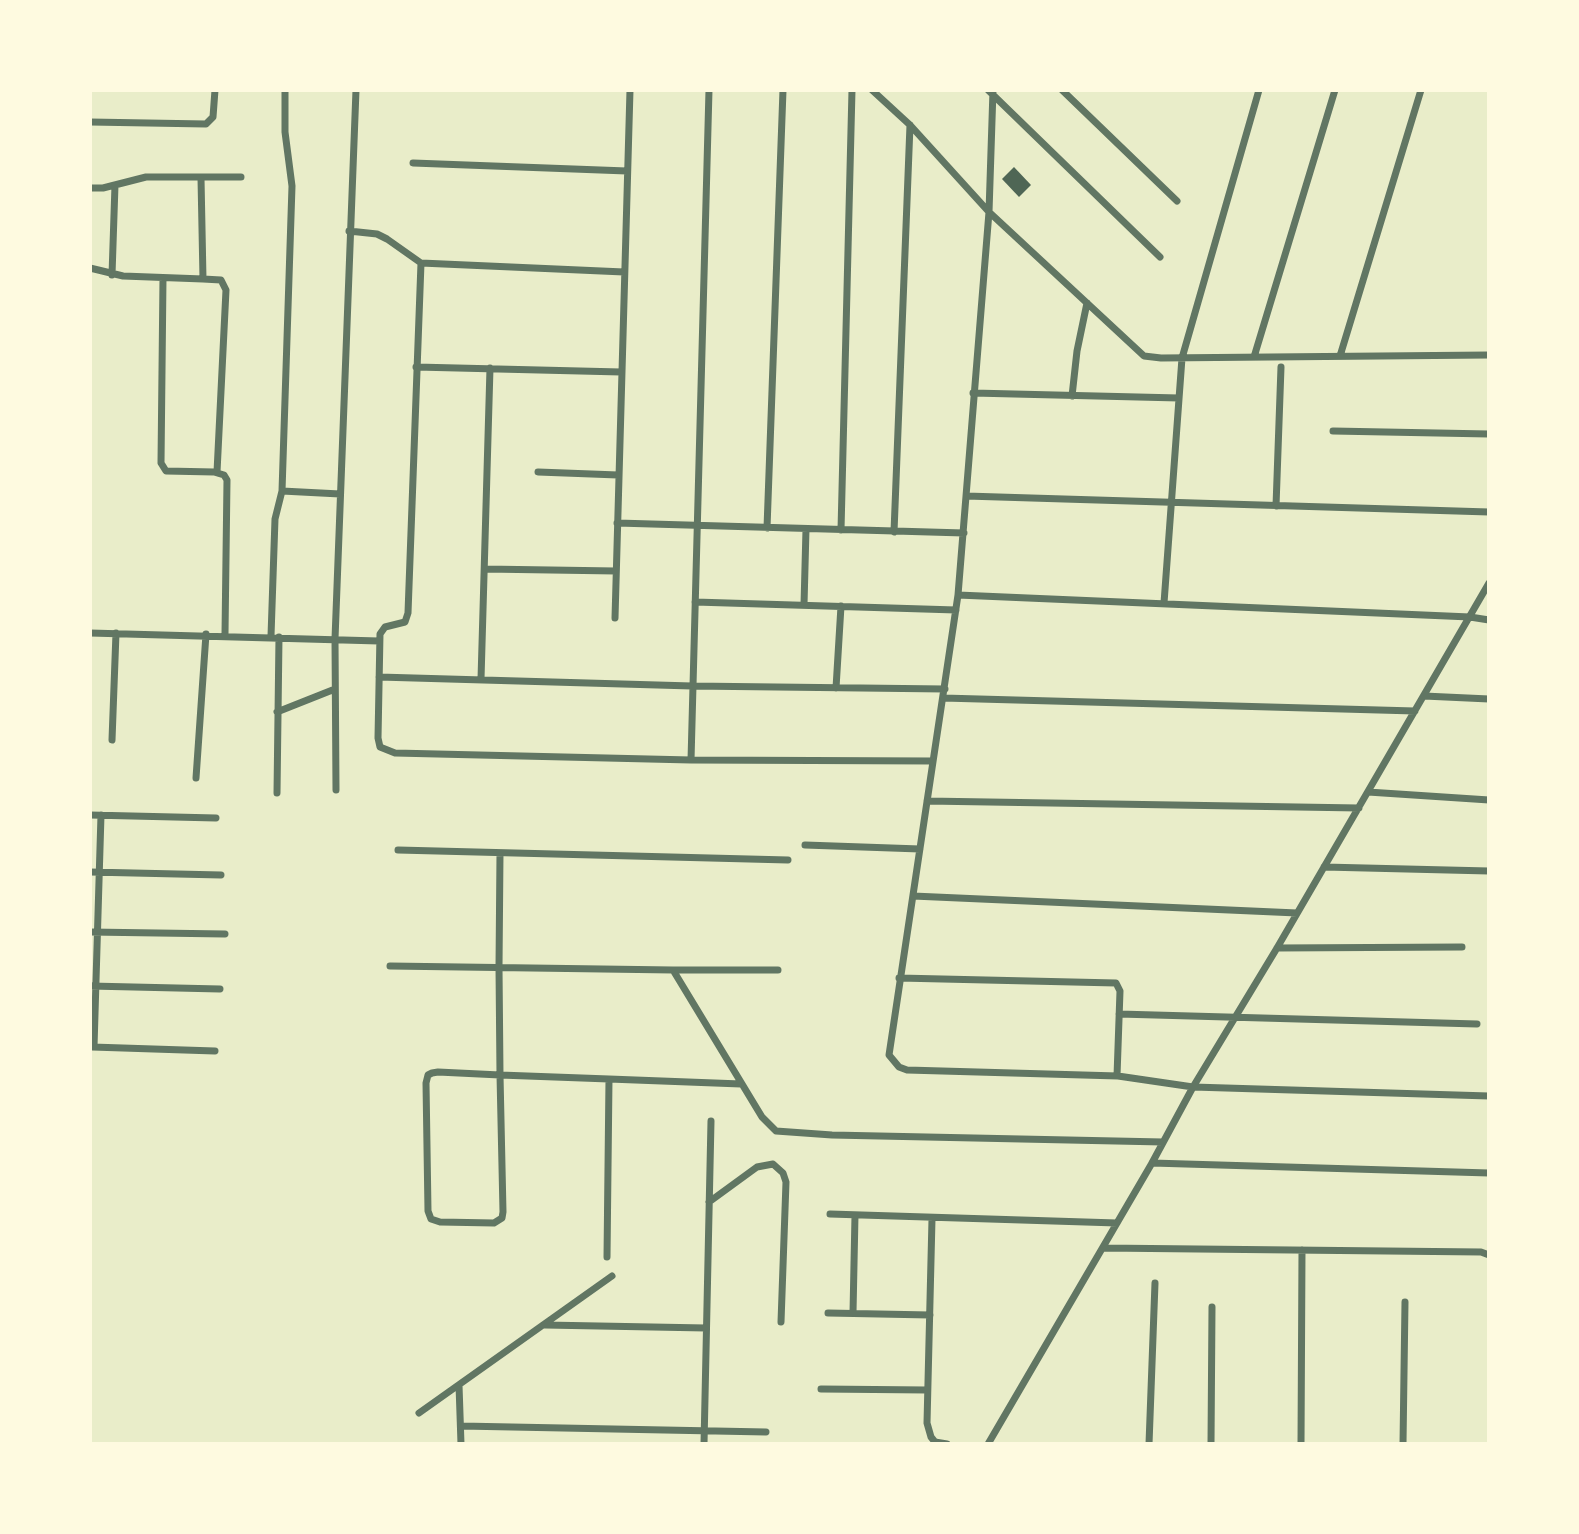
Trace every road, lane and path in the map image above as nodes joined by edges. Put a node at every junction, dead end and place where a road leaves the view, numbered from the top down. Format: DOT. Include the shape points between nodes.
graph roads {
  1 [pos="215,90"];
  2 [pos="285,90"];
  3 [pos="356,90"];
  4 [pos="630,90"];
  5 [pos="709,90"];
  6 [pos="783,90"];
  7 [pos="852,90"];
  8 [pos="872,90"];
  9 [pos="1062,90"];
  10 [pos="1259,90"];
  11 [pos="1335,90"];
  12 [pos="1421,90"];
  13 [pos="991,92"];
  14 [pos="90,122"];
  15 [pos="910,125"];
  16 [pos="413,163"];
  17 [pos="627,171"];
  18 [pos="241,177"];
  19 [pos="201,178"];
  20 [pos="115,185"];
  21 [pos="90,188"];
  22 [pos="1177,201"];
  23 [pos="989,212"];
  24 [pos="349,231"];
  25 [pos="1160,257"];
  26 [pos="421,263"];
  27 [pos="90,268"];
  28 [pos="624,272"];
  29 [pos="112,275"];
  30 [pos="163,278"];
  31 [pos="203,279"];
  32 [pos="1087,303"];
  33 [pos="1489,355"];
  34 [pos="1340,356"];
  35 [pos="1254,357"];
  36 [pos="1182,358"];
  37 [pos="416,367"];
  38 [pos="1281,367"];
  39 [pos="490,368"];
  40 [pos="621,372"];
  41 [pos="973,393"];
  42 [pos="1072,396"];
  43 [pos="1179,398"];
  44 [pos="1333,431"];
  45 [pos="1489,434"];
  46 [pos="217,472"];
  47 [pos="538,472"];
  48 [pos="618,475"];
  49 [pos="282,491"];
  50 [pos="340,494"];
  51 [pos="966,496"];
  52 [pos="1171,503"];
  53 [pos="1276,506"];
  54 [pos="1489,512"];
  55 [pos="617,523"];
  56 [pos="697,527"];
  57 [pos="767,528"];
  58 [pos="806,529"];
  59 [pos="841,530"];
  60 [pos="894,532"];
  61 [pos="964,533"];
  62 [pos="485,569"];
  63 [pos="616,571"];
  64 [pos="1489,583"];
  65 [pos="958,595"];
  66 [pos="695,602"];
  67 [pos="1164,603"];
  68 [pos="804,605"];
  69 [pos="841,606"];
  70 [pos="956,610"];
  71 [pos="1470,617"];
  72 [pos="615,618"];
  73 [pos="1489,620"];
  74 [pos="90,633"];
  75 [pos="116,633"];
  76 [pos="206,634"];
  77 [pos="225,634"];
  78 [pos="275,636"];
  79 [pos="335,639"];
  80 [pos="379,641"];
  81 [pos="379,677"];
  82 [pos="481,679"];
  83 [pos="692,686"];
  84 [pos="836,688"];
  85 [pos="335,689"];
  86 [pos="945,689"];
  87 [pos="1424,696"];
  88 [pos="943,698"];
  89 [pos="1489,699"];
  90 [pos="1415,711"];
  91 [pos="277,712"];
  92 [pos="112,740"];
  93 [pos="691,760"];
  94 [pos="933,761"];
  95 [pos="196,778"];
  96 [pos="336,790"];
  97 [pos="1368,792"];
  98 [pos="277,793"];
  99 [pos="1489,800"];
  100 [pos="927,801"];
  101 [pos="1359,808"];
  102 [pos="90,815"];
  103 [pos="101,815"];
  104 [pos="216,818"];
  105 [pos="805,845"];
  106 [pos="920,849"];
  107 [pos="398,850"];
  108 [pos="500,853"];
  109 [pos="788,860"];
  110 [pos="1324,867"];
  111 [pos="1489,871"];
  112 [pos="90,872"];
  113 [pos="99,872"];
  114 [pos="221,875"];
  115 [pos="913,896"];
  116 [pos="1297,913"];
  117 [pos="94,932"];
  118 [pos="225,934"];
  119 [pos="1462,947"];
  120 [pos="1277,948"];
  121 [pos="390,966"];
  122 [pos="499,967"];
  123 [pos="673,970"];
  124 [pos="778,970"];
  125 [pos="899,978"];
  126 [pos="93,986"];
  127 [pos="220,989"];
  128 [pos="1119,1014"];
  129 [pos="1235,1018"];
  130 [pos="1477,1024"];
  131 [pos="92,1047"];
  132 [pos="215,1051"];
  133 [pos="500,1075"];
  134 [pos="1117,1076"];
  135 [pos="609,1079"];
  136 [pos="741,1084"];
  137 [pos="1193,1087"];
  138 [pos="1489,1096"];
  139 [pos="711,1121"];
  140 [pos="1163,1142"];
  141 [pos="1152,1163"];
  142 [pos="1489,1173"];
  143 [pos="709,1202"];
  144 [pos="830,1214"];
  145 [pos="855,1215"];
  146 [pos="932,1219"];
  147 [pos="1117,1223"];
  148 [pos="1103,1248"];
  149 [pos="1302,1250"];
  150 [pos="1489,1255"];
  151 [pos="607,1257"];
  152 [pos="612,1276"];
  153 [pos="1155,1283"];
  154 [pos="1405,1302"];
  155 [pos="1212,1307"];
  156 [pos="828,1313"];
  157 [pos="853,1313"];
  158 [pos="930,1315"];
  159 [pos="781,1322"];
  160 [pos="542,1325"];
  161 [pos="706,1328"];
  162 [pos="459,1385"];
  163 [pos="821,1389"];
  164 [pos="927,1390"];
  165 [pos="419,1413"];
  166 [pos="461,1426"];
  167 [pos="704,1431"];
  168 [pos="766,1432"];
  169 [pos="461,1444"];
  170 [pos="704,1444"];
  171 [pos="947,1444"];
  172 [pos="988,1444"];
  173 [pos="1149,1444"];
  174 [pos="1211,1444"];
  175 [pos="1301,1444"];
  176 [pos="1403,1444"];
  1 -- 14 [label="street" via="213,117 202,125"];
  2 -- 49 [label="street" via="292,186"];
  3 -- 24 [label="street"];
  4 -- 17 [label="street"];
  5 -- 56 [label="street"];
  6 -- 57 [label="street"];
  7 -- 59 [label="street"];
  8 -- 15 [label="street"];
  9 -- 22 [label="street"];
  10 -- 36 [label="street"];
  11 -- 35 [label="street"];
  12 -- 34 [label="street"];
  13 -- 23 [label="street"];
  13 -- 25 [label="street"];
  15 -- 23 [label="street"];
  15 -- 60 [label="street"];
  16 -- 17 [label="street"];
  17 -- 28 [label="street"];
  18 -- 19 [label="street"];
  19 -- 20 [label="street" via="146,177"];
  19 -- 31 [label="street"];
  20 -- 21 [label="street"];
  20 -- 29 [label="street"];
  23 -- 32 [label="street"];
  23 -- 41 [label="street"];
  24 -- 26 [label="street" via="377,234"];
  24 -- 50 [label="street"];
  26 -- 28 [label="street"];
  26 -- 37 [label="street"];
  27 -- 29 [label="street"];
  28 -- 40 [label="street"];
  29 -- 30 [label="street"];
  30 -- 31 [label="street"];
  30 -- 46 [label="street" via="161,463 166,471"];
  31 -- 46 [label="street" via="221,280 226,290"];
  32 -- 36 [label="street" via="1144,356"];
  32 -- 42 [label="street"];
  33 -- 34 [label="street"];
  34 -- 35 [label="street"];
  35 -- 36 [label="street"];
  36 -- 43 [label="street"];
  37 -- 39 [label="street"];
  37 -- 80 [label="street" via="408,613 405,622 381,630"];
  38 -- 53 [label="street"];
  39 -- 40 [label="street"];
  39 -- 62 [label="street"];
  40 -- 48 [label="street"];
  41 -- 42 [label="street"];
  41 -- 51 [label="street"];
  42 -- 43 [label="street"];
  43 -- 52 [label="street"];
  44 -- 45 [label="street"];
  46 -- 77 [label="street" via="227,480"];
  47 -- 48 [label="street"];
  48 -- 55 [label="street"];
  49 -- 50 [label="street"];
  49 -- 78 [label="street" via="275,519"];
  50 -- 79 [label="street"];
  51 -- 52 [label="street"];
  51 -- 61 [label="street"];
  52 -- 53 [label="street"];
  52 -- 67 [label="street"];
  53 -- 54 [label="street"];
  55 -- 56 [label="street"];
  55 -- 63 [label="street"];
  56 -- 57 [label="street"];
  56 -- 66 [label="street"];
  57 -- 58 [label="street"];
  58 -- 59 [label="street"];
  58 -- 68 [label="street"];
  59 -- 60 [label="street"];
  60 -- 61 [label="street"];
  61 -- 65 [label="street"];
  62 -- 63 [label="street"];
  62 -- 82 [label="street"];
  63 -- 72 [label="street"];
  64 -- 71 [label="street"];
  65 -- 67 [label="street"];
  65 -- 70 [label="street"];
  66 -- 68 [label="street"];
  66 -- 83 [label="street"];
  67 -- 71 [label="street"];
  68 -- 69 [label="street"];
  69 -- 70 [label="street"];
  69 -- 84 [label="street"];
  70 -- 86 [label="street"];
  71 -- 73 [label="street"];
  71 -- 87 [label="street"];
  74 -- 75 [label="street"];
  75 -- 76 [label="street"];
  75 -- 92 [label="street"];
  76 -- 77 [label="street"];
  76 -- 95 [label="street"];
  77 -- 78 [label="street"];
  78 -- 79 [label="street"];
  78 -- 91 [label="street"];
  79 -- 80 [label="street"];
  79 -- 85 [label="street"];
  80 -- 81 [label="street"];
  81 -- 82 [label="street"];
  81 -- 93 [label="street" via="378,738 387,751"];
  82 -- 83 [label="street"];
  83 -- 84 [label="street"];
  83 -- 93 [label="street"];
  84 -- 86 [label="street"];
  85 -- 91 [label="street"];
  85 -- 96 [label="street"];
  86 -- 88 [label="street"];
  87 -- 89 [label="street"];
  87 -- 90 [label="street"];
  88 -- 90 [label="street"];
  88 -- 94 [label="street"];
  90 -- 97 [label="street"];
  91 -- 98 [label="street"];
  93 -- 94 [label="street"];
  94 -- 100 [label="street"];
  97 -- 99 [label="street"];
  97 -- 101 [label="street"];
  100 -- 101 [label="street"];
  100 -- 106 [label="street"];
  101 -- 110 [label="street"];
  102 -- 103 [label="street"];
  103 -- 104 [label="street"];
  103 -- 113 [label="street"];
  105 -- 106 [label="street"];
  106 -- 115 [label="street"];
  107 -- 108 [label="street"];
  108 -- 109 [label="street"];
  108 -- 122 [label="street"];
  110 -- 111 [label="street"];
  110 -- 116 [label="street"];
  112 -- 113 [label="street"];
  113 -- 114 [label="street"];
  113 -- 117 [label="street"];
  115 -- 116 [label="street"];
  115 -- 125 [label="street"];
  116 -- 120 [label="street"];
  117 -- 118 [label="street"];
  117 -- 126 [label="street"];
  119 -- 120 [label="street"];
  120 -- 129 [label="street"];
  121 -- 122 [label="street"];
  122 -- 123 [label="street"];
  122 -- 133 [label="street"];
  123 -- 124 [label="street"];
  123 -- 136 [label="street"];
  125 -- 128 [label="street" via="1116,983"];
  125 -- 134 [label="street" via="889,1046 899,1067"];
  126 -- 127 [label="street"];
  126 -- 131 [label="street"];
  128 -- 129 [label="street"];
  128 -- 134 [label="street"];
  129 -- 130 [label="street"];
  129 -- 137 [label="street"];
  131 -- 132 [label="street"];
  133 -- 133 [label="street" via="502,1218 494,1223 435,1222 428,1211 428,1075"];
  133 -- 135 [label="street"];
  134 -- 137 [label="street"];
  135 -- 136 [label="street"];
  135 -- 151 [label="street"];
  136 -- 140 [label="street" via="769,1126 787,1133"];
  137 -- 138 [label="street"];
  137 -- 140 [label="street"];
  139 -- 143 [label="street"];
  140 -- 141 [label="street"];
  141 -- 142 [label="street"];
  141 -- 147 [label="street"];
  143 -- 159 [label="street" via="757,1167 773,1164 783,1173"];
  143 -- 161 [label="street"];
  144 -- 145 [label="street"];
  145 -- 146 [label="street"];
  145 -- 157 [label="street"];
  146 -- 147 [label="street"];
  146 -- 158 [label="street"];
  147 -- 148 [label="street"];
  148 -- 149 [label="street"];
  148 -- 172 [label="street"];
  149 -- 150 [label="street"];
  149 -- 175 [label="street"];
  152 -- 160 [label="street"];
  153 -- 173 [label="street"];
  154 -- 176 [label="street"];
  155 -- 174 [label="street"];
  156 -- 157 [label="street"];
  157 -- 158 [label="street"];
  158 -- 164 [label="street"];
  160 -- 161 [label="street"];
  160 -- 162 [label="street"];
  161 -- 167 [label="street"];
  162 -- 165 [label="street"];
  162 -- 166 [label="street"];
  163 -- 164 [label="street"];
  164 -- 171 [label="street" via="931,1437"];
  166 -- 167 [label="street"];
  166 -- 169 [label="street"];
  167 -- 168 [label="street"];
  167 -- 170 [label="street"];
}
